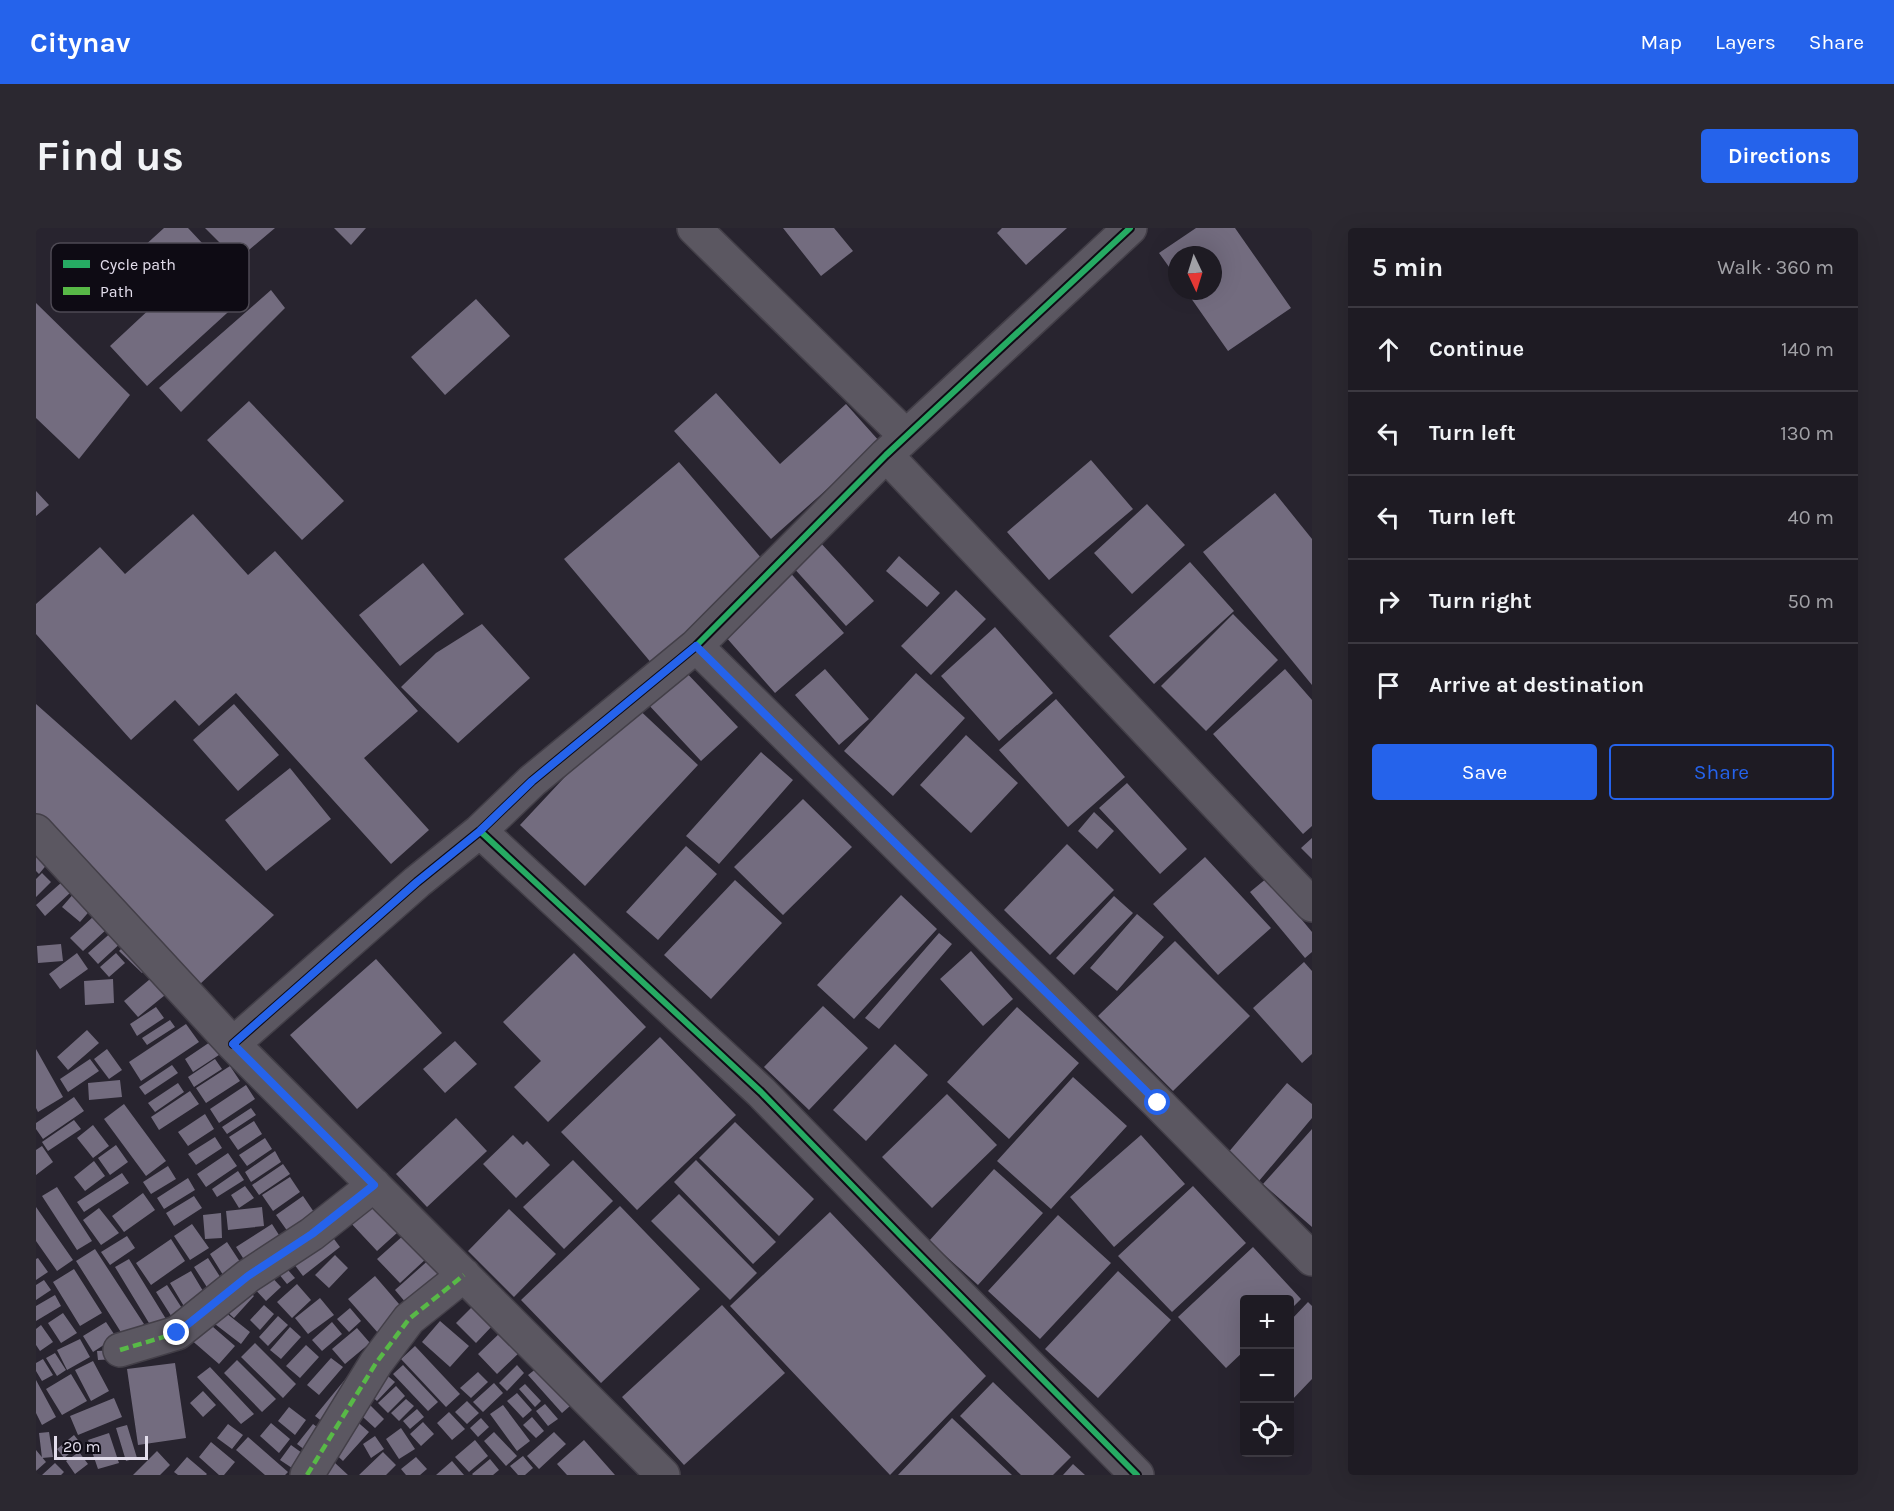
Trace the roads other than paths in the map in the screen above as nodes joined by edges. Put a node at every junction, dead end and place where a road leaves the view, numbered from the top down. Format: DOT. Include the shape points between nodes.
graph roads {
  1 [pos="694,228"];
  2 [pos="1130,228"];
  3 [pos="896,445"];
  4 [pos="696,646"];
  5 [pos="36,831"];
  6 [pos="480,831"];
  7 [pos="1312,905"];
  8 [pos="233,1044"];
  9 [pos="374,1185"];
  10 [pos="1312,1259"];
  11 [pos="464,1275"];
  12 [pos="120,1350"];
  13 [pos="307,1475"];
  14 [pos="663,1475"];
  15 [pos="1137,1475"];
  1 -- 3 [label="street"];
  2 -- 3 [label="street"];
  3 -- 4 [label="street"];
  3 -- 7 [label="street"];
  4 -- 6 [label="street" via="532,781"];
  4 -- 10 [label="street"];
  5 -- 8 [label="street"];
  6 -- 8 [label="street"];
  6 -- 15 [label="street" via="761,1092"];
  8 -- 9 [label="street"];
  9 -- 11 [label="street"];
  9 -- 12 [label="street" via="177,1333"];
  11 -- 13 [label="street" via="409,1319 376,1363"];
  11 -- 14 [label="street"];
}
